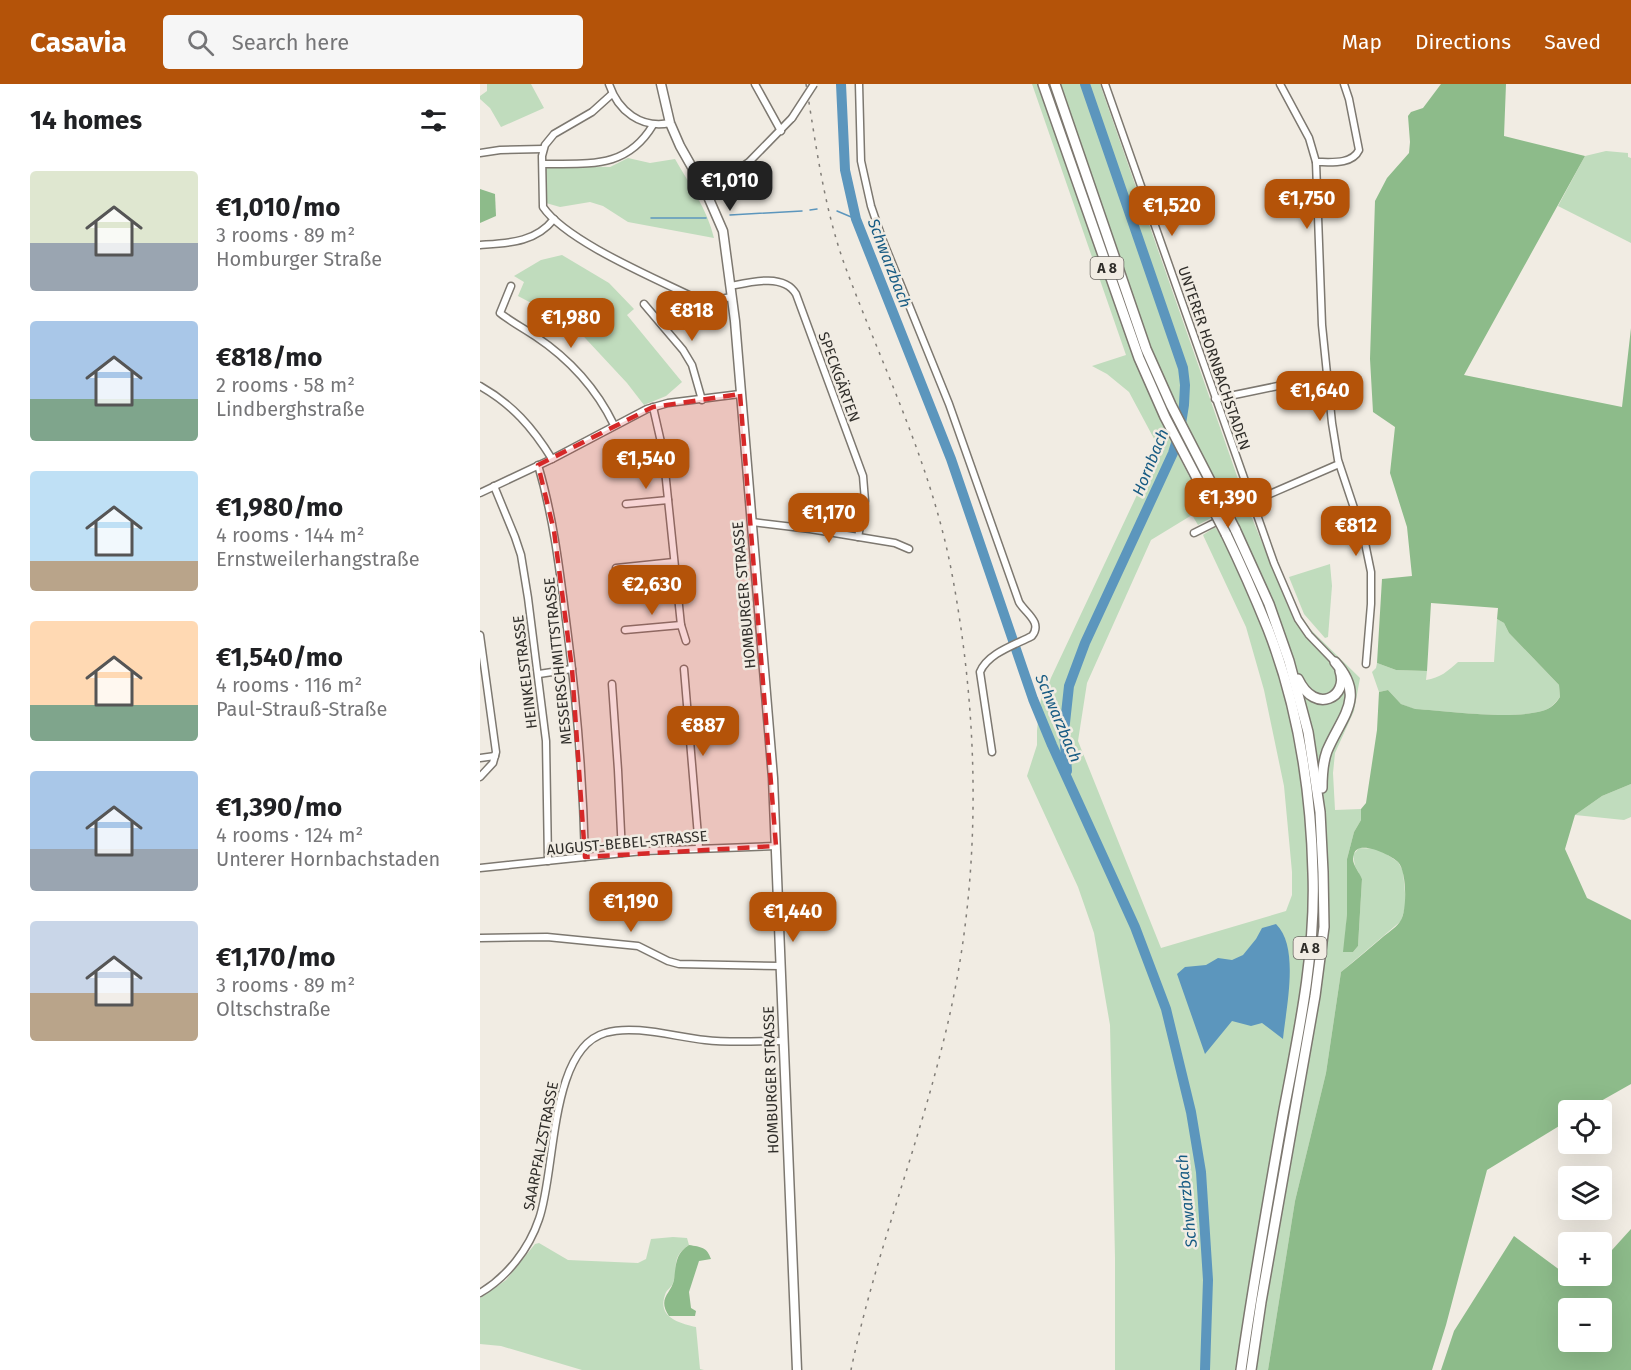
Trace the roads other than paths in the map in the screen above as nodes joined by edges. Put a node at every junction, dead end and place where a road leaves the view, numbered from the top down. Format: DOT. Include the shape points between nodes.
graph roads {
  1 [pos="609,84"];
  2 [pos="661,84"];
  3 [pos="755,84"];
  4 [pos="813,84"];
  5 [pos="859,84"];
  6 [pos="1043,84"];
  7 [pos="1055,84"];
  8 [pos="1105,84"];
  9 [pos="1280,84"];
  10 [pos="1346,85"];
  11 [pos="612,94"];
  12 [pos="670,123"];
  13 [pos="652,125"];
  14 [pos="781,131"];
  15 [pos="543,149"];
  16 [pos="480,153"];
  17 [pos="1316,162"];
  18 [pos="543,164"];
  19 [pos="706,192"];
  20 [pos="554,219"];
  21 [pos="480,245"];
  22 [pos="511,286"];
  23 [pos="731,286"];
  24 [pos="732,297"];
  25 [pos="644,304"];
  26 [pos="1326,376"];
  27 [pos="480,386"];
  28 [pos="740,394"];
  29 [pos="1215,399"];
  30 [pos="702,400"];
  31 [pos="653,407"];
  32 [pos="614,425"];
  33 [pos="552,459"];
  34 [pos="1340,464"];
  35 [pos="538,465"];
  36 [pos="494,486"];
  37 [pos="480,493"];
  38 [pos="1263,497"];
  39 [pos="668,500"];
  40 [pos="626,504"];
  41 [pos="1252,504"];
  42 [pos="1216,505"];
  43 [pos="752,522"];
  44 [pos="1194,533"];
  45 [pos="858,537"];
  46 [pos="909,549"];
  47 [pos="674,562"];
  48 [pos="616,568"];
  49 [pos="681,626"];
  50 [pos="625,630"];
  51 [pos="480,635"];
  52 [pos="686,641"];
  53 [pos="1289,661"];
  54 [pos="1335,662"];
  55 [pos="1366,664"];
  56 [pos="572,669"];
  57 [pos="684,669"];
  58 [pos="539,674"];
  59 [pos="612,684"];
  60 [pos="992,752"];
  61 [pos="495,756"];
  62 [pos="480,758"];
  63 [pos="480,777"];
  64 [pos="1320,812"];
  65 [pos="776,846"];
  66 [pos="699,848"];
  67 [pos="622,853"];
  68 [pos="585,857"];
  69 [pos="548,861"];
  70 [pos="480,868"];
  71 [pos="480,938"];
  72 [pos="781,966"];
  73 [pos="783,1041"];
  74 [pos="480,1293"];
  75 [pos="796,1370"];
  76 [pos="1241,1370"];
  77 [pos="1251,1370"];
  1 -- 11 [label="street"];
  2 -- 12 [label="main road, HOMBURGER STRASSE"];
  3 -- 14 [label="street"];
  4 -- 14 [label="street, bridge"];
  5 -- 60 [label="street" via="861,161 871,206 940,378 1019,602 1036,624 1032,636 984,664 980,672"];
  6 -- 42 [label="highway, A 8" via="1139,358 1192,469"];
  7 -- 42 [label="highway, A 8" via="1146,349"];
  8 -- 29 [label="street, UNTERER HORNBACHSTADEN"];
  9 -- 17 [label="street" via="1309,138"];
  10 -- 17 [label="street" via="1359,150 1350,160"];
  11 -- 13 [label="street" via="632,116"];
  11 -- 15 [label="street" via="592,112 554,134"];
  12 -- 13 [label="street"];
  12 -- 19 [label="main road, HOMBURGER STRASSE"];
  13 -- 18 [label="street" via="617,159"];
  14 -- 19 [label="street" via="762,151"];
  15 -- 16 [label="street"];
  15 -- 18 [label="street"];
  17 -- 26 [label="street"];
  18 -- 20 [label="street" via="543,207"];
  19 -- 23 [label="main road, HOMBURGER STRASSE" via="723,231"];
  20 -- 21 [label="street" via="541,233 524,240"];
  20 -- 24 [label="street" via="623,263 697,299"];
  22 -- 32 [label="street" via="500,313 571,365 596,394"];
  23 -- 24 [label="main road, HOMBURGER STRASSE"];
  23 -- 45 [label="street, SPECKGÄRTEN" via="780,281 796,294 863,476 865,501"];
  24 -- 28 [label="main road, HOMBURGER STRASSE"];
  25 -- 30 [label="street" via="683,350 692,365"];
  26 -- 29 [label="street"];
  26 -- 34 [label="street"];
  27 -- 33 [label="street" via="524,418"];
  28 -- 30 [label="street"];
  28 -- 43 [label="main road, HOMBURGER STRASSE"];
  29 -- 41 [label="street, UNTERER HORNBACHSTADEN"];
  30 -- 31 [label="street"];
  31 -- 32 [label="street"];
  31 -- 39 [label="street"];
  32 -- 33 [label="street"];
  33 -- 35 [label="street"];
  34 -- 38 [label="street"];
  34 -- 55 [label="street" via="1371,572"];
  35 -- 36 [label="street"];
  35 -- 56 [label="street, MESSERSCHMITTSTRASSE" via="554,531"];
  36 -- 37 [label="street"];
  36 -- 58 [label="street, HEINKELSTRASSE" via="521,555"];
  39 -- 40 [label="street"];
  39 -- 47 [label="street"];
  41 -- 44 [label="street"];
  41 -- 54 [label="street, UNTERER HORNBACHSTADEN" via="1298,619"];
  42 -- 53 [label="highway, A 8, bridge" via="1235,529 1269,604"];
  42 -- 76 [label="highway, A 8, bridge" via="1269,631 1284,678 1306,784 1313,874 1305,997"];
  43 -- 45 [label="street"];
  43 -- 65 [label="main road, HOMBURGER STRASSE"];
  45 -- 46 [label="street"];
  47 -- 48 [label="street"];
  47 -- 49 [label="street"];
  49 -- 50 [label="street"];
  49 -- 52 [label="street"];
  51 -- 61 [label="street"];
  53 -- 54 [label="highway" via="1304,690 1317,700 1333,695 1341,684"];
  53 -- 64 [label="highway, A 8" via="1308,732"];
  54 -- 64 [label="highway" via="1346,676 1350,700 1327,751"];
  56 -- 58 [label="street"];
  56 -- 68 [label="street, MESSERSCHMITTSTRASSE"];
  57 -- 66 [label="street"];
  58 -- 69 [label="street, HEINKELSTRASSE" via="547,764"];
  59 -- 67 [label="street"];
  61 -- 62 [label="street"];
  61 -- 63 [label="street"];
  64 -- 77 [label="highway, A 8" via="1324,927"];
  65 -- 66 [label="street, AUGUST-BEBEL-STRASSE"];
  65 -- 72 [label="main road, HOMBURGER STRASSE"];
  66 -- 67 [label="street, AUGUST-BEBEL-STRASSE"];
  67 -- 68 [label="street, AUGUST-BEBEL-STRASSE"];
  68 -- 69 [label="street, AUGUST-BEBEL-STRASSE"];
  69 -- 70 [label="street, AUGUST-BEBEL-STRASSE"];
  71 -- 72 [label="street" via="547,937 638,946 679,964"];
  72 -- 73 [label="main road, HOMBURGER STRASSE"];
  73 -- 74 [label="street, SAARPFALZSTRASSE" via="707,1041 625,1030 606,1032 586,1043 567,1075 539,1221 515,1263"];
  73 -- 75 [label="main road, HOMBURGER STRASSE"];
}
